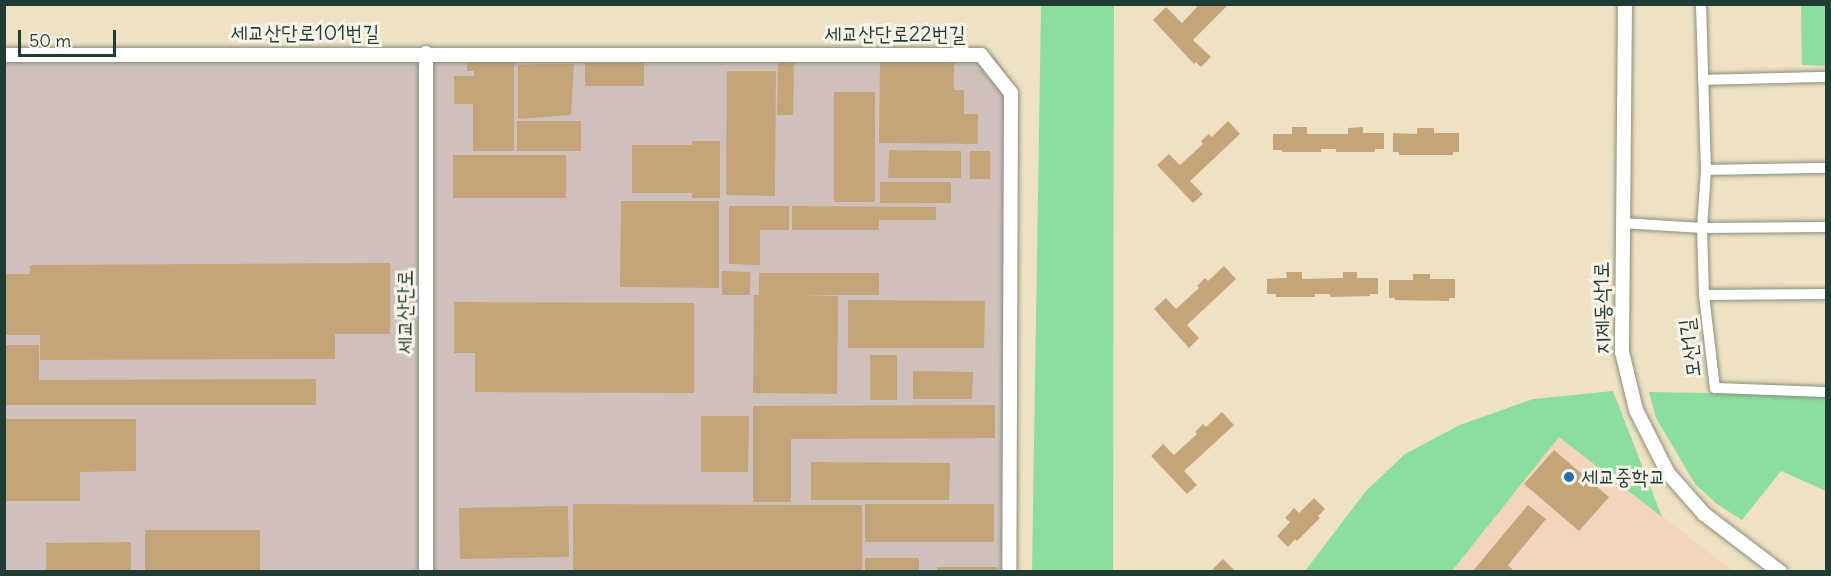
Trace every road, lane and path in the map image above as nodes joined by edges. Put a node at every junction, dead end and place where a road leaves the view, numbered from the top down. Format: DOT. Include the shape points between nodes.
graph roads {
  1 [pos="1625,4"];
  2 [pos="1701,4"];
  3 [pos="426,53"];
  4 [pos="4,55"];
  5 [pos="1827,77"];
  6 [pos="1703,80"];
  7 [pos="1827,168"];
  8 [pos="1706,170"];
  9 [pos="1622,224"];
  10 [pos="1827,227"];
  11 [pos="1702,228"];
  12 [pos="1704,294"];
  13 [pos="1827,294"];
  14 [pos="1827,392"];
  15 [pos="1763,559"];
  16 [pos="426,572"];
  17 [pos="1009,572"];
  18 [pos="1780,572"];
  19 [pos="1789,572"];
  1 -- 9 [label="street, 지제동삭1로"];
  2 -- 6 [label="street, 모산1길"];
  3 -- 4 [label="street, 세교산단로101번길"];
  3 -- 16 [label="street, 세교산단로"];
  3 -- 17 [label="street, 세교산단로22번길" via="981,55 1011,93"];
  5 -- 6 [label="street"];
  6 -- 8 [label="street, 모산1길"];
  7 -- 8 [label="street"];
  8 -- 11 [label="street, 모산1길"];
  9 -- 11 [label="street"];
  9 -- 15 [label="street, 지제동삭1로" via="1622,352 1636,410 1668,473 1704,514"];
  10 -- 11 [label="street"];
  11 -- 12 [label="street, 모산1길"];
  12 -- 13 [label="street"];
  12 -- 14 [label="street, 모산1길" via="1715,388"];
  15 -- 18 [label="street, 지제동삭1로"];
  15 -- 19 [label="street, 지제동삭1로"];
}
